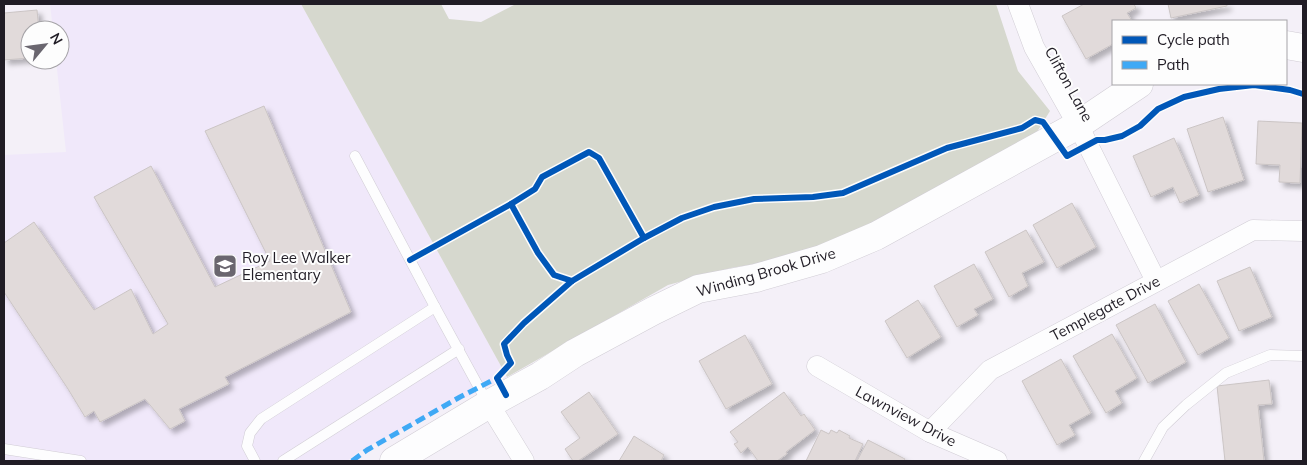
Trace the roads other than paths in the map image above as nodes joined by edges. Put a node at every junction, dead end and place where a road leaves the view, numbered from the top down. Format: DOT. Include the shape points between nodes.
graph roads {
  1 [pos="1018,4"];
  2 [pos="1287,45"];
  3 [pos="1303,48"];
  4 [pos="1138,85"];
  5 [pos="1078,125"];
  6 [pos="355,156"];
  7 [pos="1303,231"];
  8 [pos="1156,281"];
  9 [pos="435,307"];
  10 [pos="459,349"];
  11 [pos="1303,356"];
  12 [pos="817,366"];
  13 [pos="489,404"];
  14 [pos="930,432"];
  15 [pos="4,449"];
  16 [pos="22,457"];
  17 [pos="81,461"];
  18 [pos="255,461"];
  19 [pos="283,461"];
  20 [pos="394,461"];
  21 [pos="524,461"];
  22 [pos="997,461"];
  23 [pos="1144,461"];
  1 -- 5 [label="street, Clifton Lane" via="1034,47"];
  2 -- 3 [label="street"];
  4 -- 5 [label="street, Winding Brook Drive"];
  5 -- 8 [label="street, Clifton Lane"];
  5 -- 13 [label="street, Winding Brook Drive" via="867,240 822,259 756,278 698,289 575,353"];
  6 -- 9 [label="lane"];
  7 -- 8 [label="street, Templegate Drive" via="1253,230"];
  8 -- 14 [label="street, Templegate Drive" via="990,370"];
  9 -- 10 [label="lane"];
  9 -- 18 [label="lane" via="261,419 250,433 247,446"];
  10 -- 13 [label="lane"];
  10 -- 19 [label="lane"];
  11 -- 23 [label="lane" via="1270,355 1226,373 1163,427"];
  12 -- 14 [label="street, Lawnview Drive"];
  13 -- 20 [label="street, Winding Brook Drive"];
  13 -- 21 [label="street"];
  14 -- 22 [label="street, Lawnview Drive"];
  15 -- 16 [label="lane"];
  16 -- 17 [label="lane"];
}
